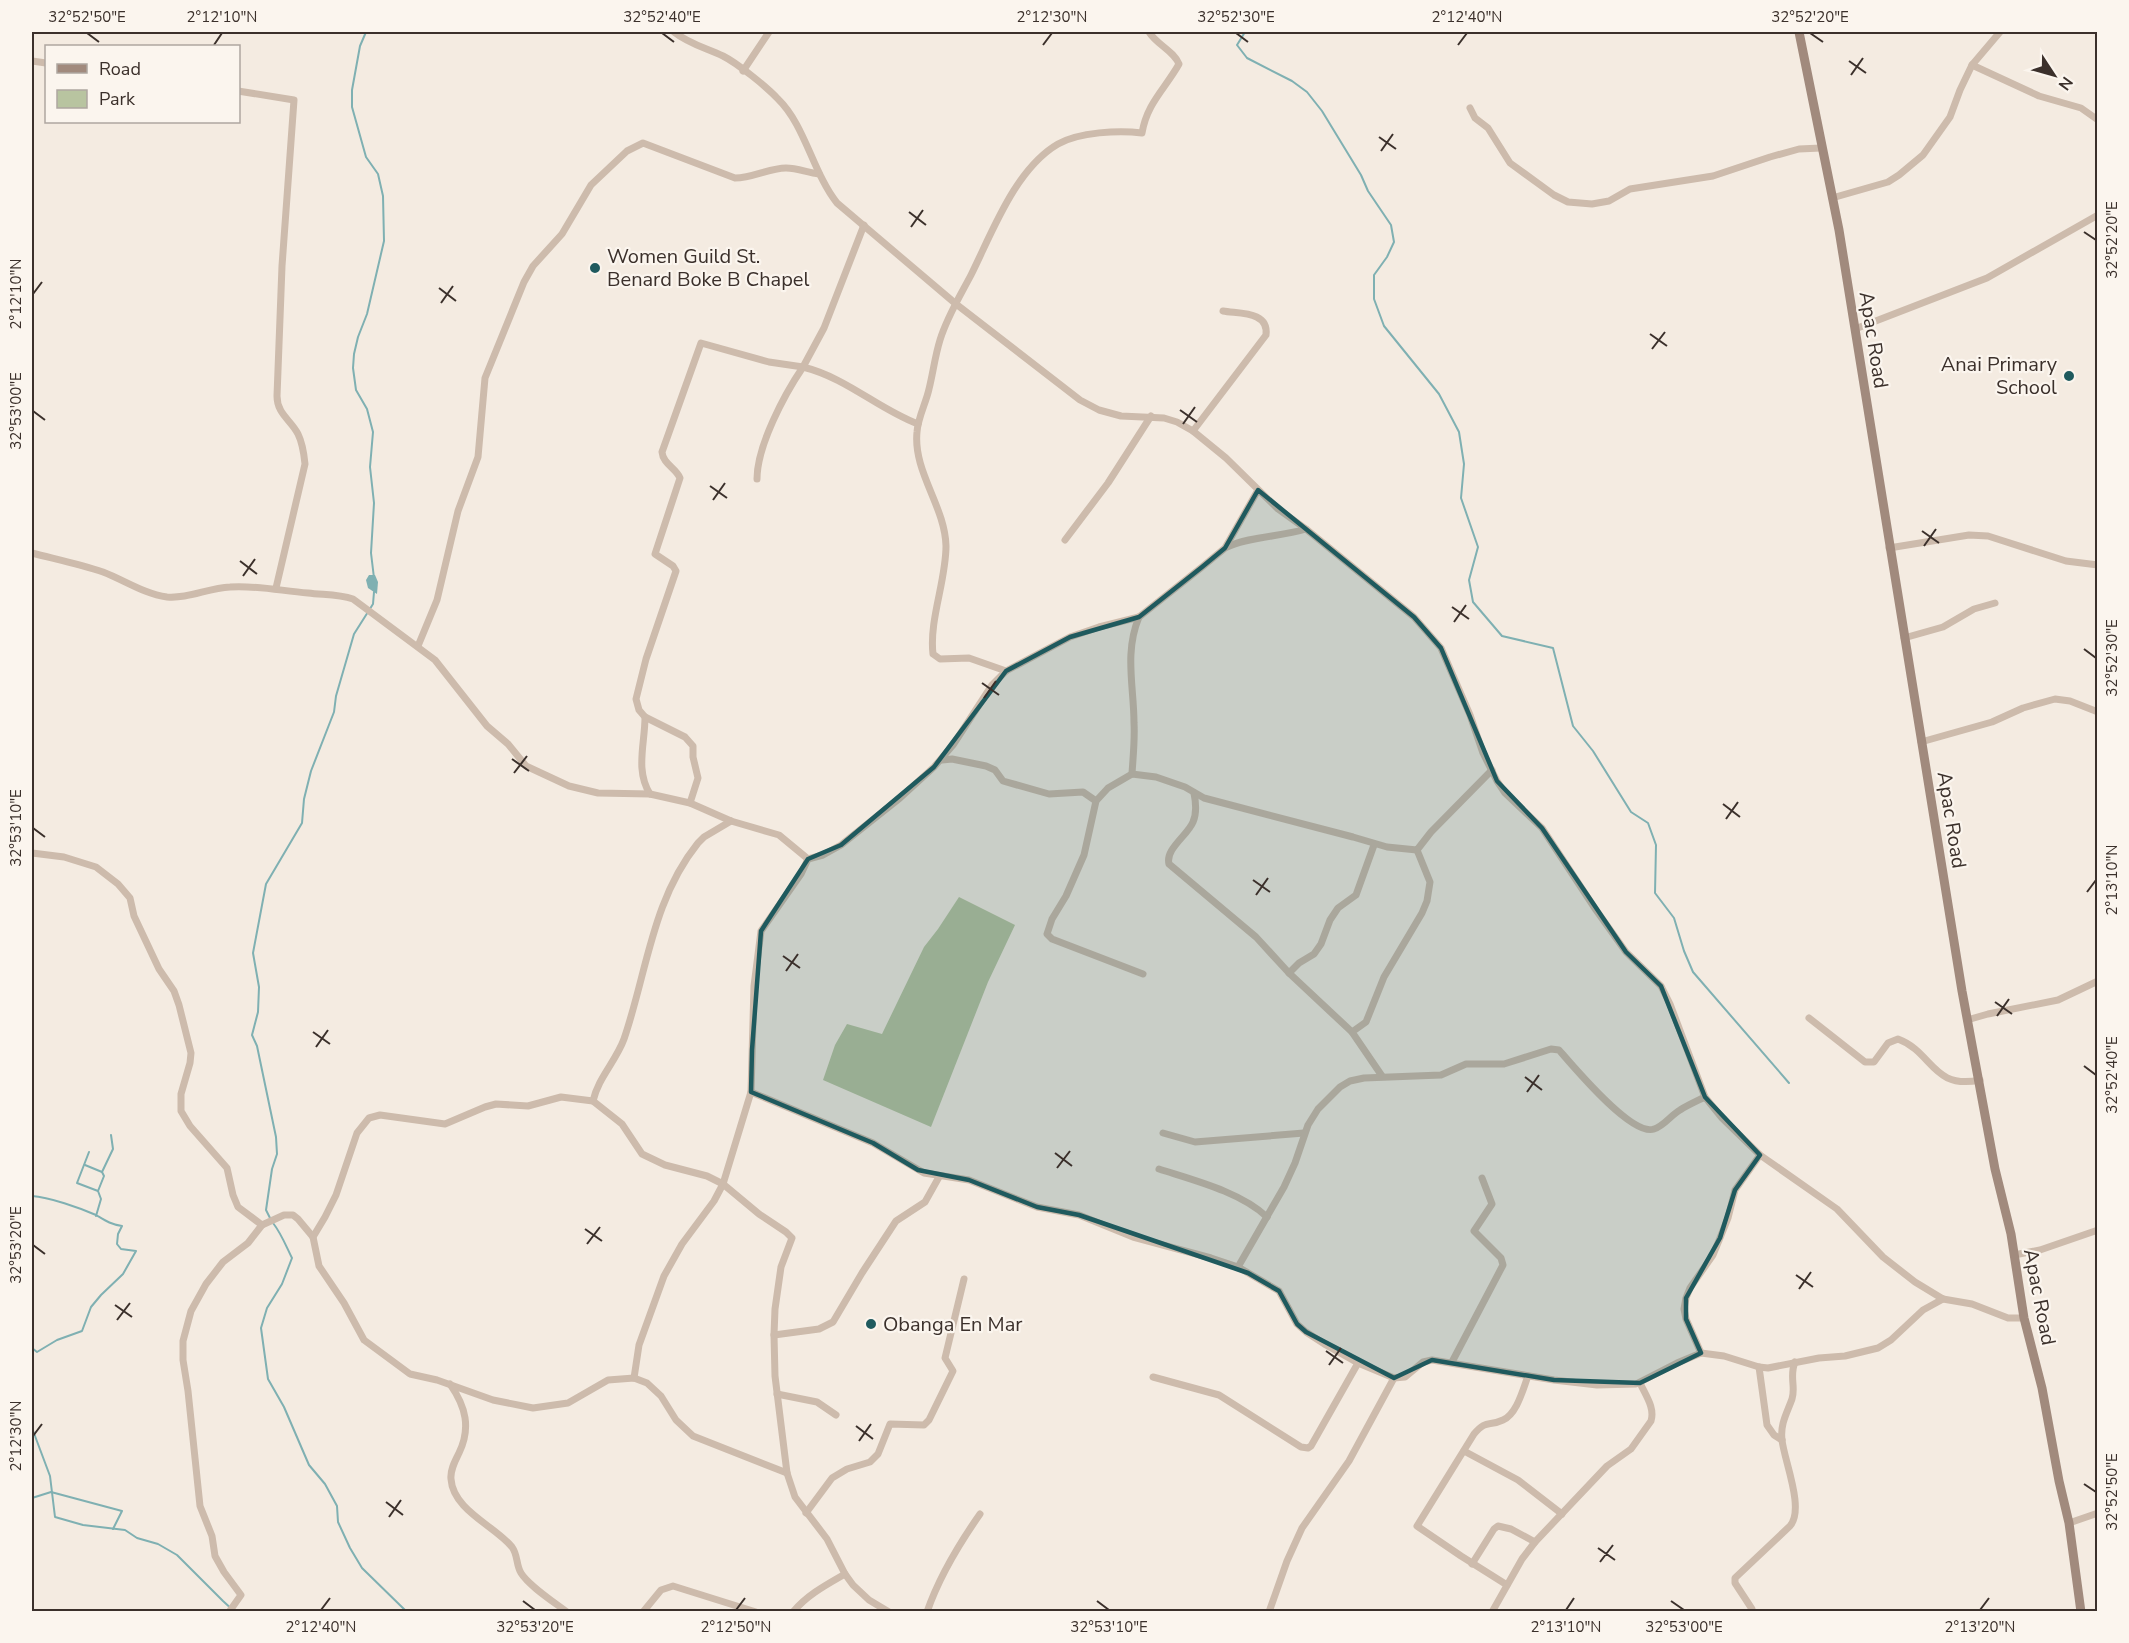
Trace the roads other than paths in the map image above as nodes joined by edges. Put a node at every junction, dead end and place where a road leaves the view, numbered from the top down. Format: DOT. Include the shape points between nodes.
graph roads {
  1 [pos="674,32"];
  2 [pos="769,32"];
  3 [pos="1149,32"];
  4 [pos="1799,32"];
  5 [pos="2000,32"];
  6 [pos="1972,65"];
  7 [pos="743,71"];
  8 [pos="240,90"];
  9 [pos="1470,108"];
  10 [pos="2097,120"];
  11 [pos="1821,148"];
  12 [pos="819,174"];
  13 [pos="1832,198"];
  14 [pos="2097,215"];
  15 [pos="864,225"];
  16 [pos="956,304"];
  17 [pos="1223,311"];
  18 [pos="1855,329"];
  19 [pos="803,367"];
  20 [pos="1151,416"];
  21 [pos="918,424"];
  22 [pos="1193,431"];
  23 [pos="757,480"];
  24 [pos="1258,490"];
  25 [pos="1306,529"];
  26 [pos="1065,540"];
  27 [pos="1225,548"];
  28 [pos="1889,548"];
  29 [pos="32,553"];
  30 [pos="2097,565"];
  31 [pos="276,588"];
  32 [pos="1995,603"];
  33 [pos="1138,617"];
  34 [pos="1904,638"];
  35 [pos="418,646"];
  36 [pos="1005,671"];
  37 [pos="2097,712"];
  38 [pos="645,717"];
  39 [pos="1921,742"];
  40 [pos="942,760"];
  41 [pos="1492,770"];
  42 [pos="1132,774"];
  43 [pos="1194,793"];
  44 [pos="650,794"];
  45 [pos="1096,801"];
  46 [pos="690,804"];
  47 [pos="731,821"];
  48 [pos="1374,844"];
  49 [pos="1417,850"];
  50 [pos="32,853"];
  51 [pos="808,858"];
  52 [pos="1289,973"];
  53 [pos="1143,974"];
  54 [pos="2097,981"];
  55 [pos="1809,1018"];
  56 [pos="1967,1020"];
  57 [pos="1352,1032"];
  58 [pos="1382,1076"];
  59 [pos="1980,1080"];
  60 [pos="752,1092"];
  61 [pos="1705,1097"];
  62 [pos="593,1101"];
  63 [pos="1163,1133"];
  64 [pos="1304,1133"];
  65 [pos="1760,1155"];
  66 [pos="1159,1169"];
  67 [pos="939,1177"];
  68 [pos="1482,1178"];
  69 [pos="723,1184"];
  70 [pos="1267,1217"];
  71 [pos="262,1225"];
  72 [pos="2097,1230"];
  73 [pos="313,1237"];
  74 [pos="2014,1255"];
  75 [pos="1238,1267"];
  76 [pos="964,1279"];
  77 [pos="1943,1299"];
  78 [pos="2024,1318"];
  79 [pos="774,1335"];
  80 [pos="1701,1353"];
  81 [pos="1452,1362"];
  82 [pos="1795,1362"];
  83 [pos="1358,1363"];
  84 [pos="1759,1367"];
  85 [pos="1528,1376"];
  86 [pos="1153,1377"];
  87 [pos="634,1378"];
  88 [pos="1394,1378"];
  89 [pos="1640,1383"];
  90 [pos="449,1384"];
  91 [pos="777,1394"];
  92 [pos="836,1415"];
  93 [pos="1782,1440"];
  94 [pos="1464,1451"];
  95 [pos="787,1473"];
  96 [pos="807,1513"];
  97 [pos="2097,1513"];
  98 [pos="980,1514"];
  99 [pos="1562,1514"];
  100 [pos="2069,1523"];
  101 [pos="1535,1542"];
  102 [pos="1472,1564"];
  103 [pos="845,1575"];
  104 [pos="1507,1585"];
  105 [pos="229,1611"];
  106 [pos="567,1611"];
  107 [pos="643,1611"];
  108 [pos="756,1611"];
  109 [pos="793,1611"];
  110 [pos="889,1611"];
  111 [pos="927,1611"];
  112 [pos="1269,1611"];
  113 [pos="1491,1611"];
  114 [pos="1751,1611"];
  115 [pos="2081,1611"];
  1 -- 7 [label="street" via="723,56"];
  2 -- 7 [label="street"];
  3 -- 16 [label="street" via="1179,64 1152,103 1142,133 1077,137 1050,149 1007,200"];
  4 -- 11 [label="main road, Apac Road"];
  5 -- 6 [label="street"];
  6 -- 10 [label="street" via="2039,96 2080,108"];
  6 -- 13 [label="street" via="1950,117 1923,155 1888,182"];
  7 -- 12 [label="street" via="779,99"];
  8 -- 31 [label="street" via="294,99 277,403 298,434 305,464"];
  9 -- 11 [label="street" via="1510,163 1568,202 1610,201 1630,189 1713,176 1770,156"];
  11 -- 13 [label="main road, Apac Road"];
  12 -- 15 [label="street" via="837,203"];
  12 -- 35 [label="street" via="784,168 735,178 642,143 627,151 591,185 562,234 533,266 489,364 478,457 458,511 437,600"];
  13 -- 18 [label="main road, Apac Road"];
  14 -- 18 [label="street" via="1987,278"];
  15 -- 16 [label="street"];
  15 -- 19 [label="street" via="824,328"];
  16 -- 20 [label="street" via="1080,400 1121,416"];
  16 -- 21 [label="street" via="939,341"];
  17 -- 22 [label="street" via="1257,316 1266,335"];
  18 -- 28 [label="main road, Apac Road"];
  19 -- 21 [label="street" via="832,377"];
  19 -- 23 [label="street" via="776,416 759,462"];
  19 -- 38 [label="street" via="701,343 662,452 663,459 680,478 656,554 676,572 636,699"];
  20 -- 22 [label="street" via="1177,422"];
  20 -- 26 [label="street" via="1120,466"];
  21 -- 36 [label="street" via="918,457 939,511 945,539 944,576 932,651 940,658 969,658"];
  22 -- 24 [label="street"];
  24 -- 25 [label="street"];
  24 -- 27 [label="street"];
  25 -- 27 [label="street"];
  25 -- 41 [label="street" via="1414,617 1441,648"];
  27 -- 33 [label="street"];
  28 -- 30 [label="street" via="1969,535 1988,536 2066,561"];
  28 -- 34 [label="main road, Apac Road"];
  29 -- 31 [label="street" via="104,573 156,596 184,597 230,587"];
  31 -- 35 [label="street" via="353,599"];
  32 -- 34 [label="street" via="1974,609 1943,627"];
  33 -- 36 [label="street" via="1070,637"];
  33 -- 42 [label="street" via="1129,667 1134,723"];
  34 -- 39 [label="main road, Apac Road"];
  35 -- 44 [label="street" via="443,668 474,711 526,766 551,780 580,789"];
  36 -- 40 [label="street"];
  37 -- 39 [label="street" via="2055,699"];
  38 -- 44 [label="street" via="641,767"];
  38 -- 46 [label="street" via="685,737 693,746 698,778"];
  39 -- 56 [label="main road, Apac Road"];
  40 -- 45 [label="street" via="986,766 1003,781 1049,794 1083,792"];
  40 -- 51 [label="street" via="854,835 827,854"];
  41 -- 49 [label="street"];
  41 -- 61 [label="street" via="1505,793 1542,828 1626,952 1661,986"];
  42 -- 43 [label="street" via="1156,777"];
  42 -- 45 [label="street" via="1108,788"];
  43 -- 48 [label="street"];
  43 -- 52 [label="street" via="1193,822 1170,855 1169,864 1256,938"];
  44 -- 46 [label="street"];
  45 -- 53 [label="street" via="1084,855 1047,934"];
  46 -- 47 [label="street"];
  47 -- 51 [label="street" via="779,835"];
  47 -- 62 [label="street" via="698,843 667,891 623,1042 595,1090"];
  48 -- 49 [label="street"];
  48 -- 52 [label="street" via="1356,895 1338,908 1319,948"];
  49 -- 57 [label="street" via="1430,882 1427,902 1384,977 1366,1022"];
  50 -- 71 [label="street" via="96,867 130,898 159,969 174,991 191,1053 181,1110 227,1168 235,1203"];
  51 -- 60 [label="street" via="761,931 754,986"];
  52 -- 57 [label="street"];
  54 -- 56 [label="street" via="2058,1000"];
  55 -- 59 [label="street" via="1865,1062 1874,1062 1888,1043 1898,1039 1954,1082"];
  56 -- 59 [label="main road, Apac Road"];
  57 -- 58 [label="street"];
  58 -- 61 [label="street" via="1441,1075 1466,1064 1504,1064 1551,1049 1559,1050 1611,1106 1646,1129 1653,1130"];
  58 -- 64 [label="street" via="1358,1079 1340,1087 1318,1109"];
  59 -- 74 [label="main road, Apac Road"];
  60 -- 67 [label="street" via="873,1143 918,1170"];
  60 -- 69 [label="street"];
  61 -- 65 [label="street"];
  62 -- 69 [label="street" via="622,1124 642,1154"];
  62 -- 73 [label="street" via="561,1097 528,1106 496,1104 445,1124 380,1115 369,1118 357,1133 336,1195"];
  63 -- 64 [label="street" via="1195,1142"];
  64 -- 70 [label="street" via="1290,1174"];
  65 -- 77 [label="street" via="1838,1209 1883,1257"];
  65 -- 80 [label="street" via="1735,1190 1713,1255 1686,1298 1686,1319"];
  66 -- 70 [label="street" via="1208,1185"];
  67 -- 75 [label="street" via="969,1180 1037,1207 1079,1215 1133,1237"];
  67 -- 79 [label="street" via="925,1202 896,1221 832,1322 819,1329"];
  68 -- 81 [label="street" via="1492,1204 1474,1231 1501,1258 1503,1265"];
  69 -- 79 [label="street" via="792,1238 782,1267"];
  69 -- 87 [label="street" via="664,1276 639,1345"];
  70 -- 75 [label="street"];
  71 -- 73 [label="street" via="277,1217 293,1215"];
  71 -- 105 [label="street" via="206,1284 191,1311 182,1352 201,1506 215,1556 241,1595"];
  72 -- 74 [label="street"];
  73 -- 90 [label="street" via="320,1266 364,1340 405,1372"];
  74 -- 78 [label="main road, Apac Road"];
  75 -- 83 [label="street" via="1279,1291 1300,1327"];
  76 -- 96 [label="street" via="945,1358 954,1371 929,1420 918,1426 890,1424 878,1454 870,1462 832,1478"];
  77 -- 78 [label="street" via="1972,1304 2008,1318"];
  77 -- 82 [label="street" via="1923,1310 1878,1347"];
  78 -- 100 [label="main road, Apac Road"];
  79 -- 91 [label="street"];
  80 -- 84 [label="street"];
  80 -- 89 [label="street"];
  81 -- 85 [label="street"];
  81 -- 88 [label="street" via="1428,1360 1405,1377"];
  82 -- 84 [label="street"];
  82 -- 93 [label="street" via="1792,1399 1783,1417"];
  83 -- 86 [label="street" via="1308,1448 1219,1395"];
  83 -- 88 [label="street"];
  84 -- 93 [label="street" via="1767,1425"];
  85 -- 89 [label="street" via="1597,1385"];
  85 -- 94 [label="street" via="1511,1413 1504,1420 1480,1426"];
  87 -- 90 [label="street" via="608,1380 567,1404 539,1408 504,1402"];
  87 -- 95 [label="street" via="647,1383 661,1396 675,1420 693,1436"];
  88 -- 112 [label="street" via="1349,1461 1302,1528"];
  89 -- 99 [label="street" via="1651,1405 1651,1422 1630,1449 1607,1466"];
  90 -- 106 [label="street" via="463,1407 467,1424 452,1471 454,1489 476,1518 512,1548 523,1575"];
  91 -- 92 [label="street" via="818,1402"];
  91 -- 95 [label="street"];
  93 -- 114 [label="street" via="1793,1484 1795,1518 1735,1578"];
  94 -- 99 [label="street" via="1518,1480"];
  94 -- 102 [label="street" via="1417,1526"];
  95 -- 96 [label="street" via="795,1497"];
  96 -- 103 [label="street" via="833,1547"];
  97 -- 100 [label="street"];
  98 -- 111 [label="street" via="934,1589"];
  99 -- 101 [label="street"];
  100 -- 115 [label="main road, Apac Road"];
  101 -- 102 [label="street" via="1498,1526"];
  101 -- 104 [label="street"];
  102 -- 104 [label="street"];
  103 -- 109 [label="street" via="826,1584"];
  103 -- 110 [label="street" via="862,1595"];
  104 -- 113 [label="street"];
  107 -- 108 [label="street" via="661,1590 673,1586"];
}
